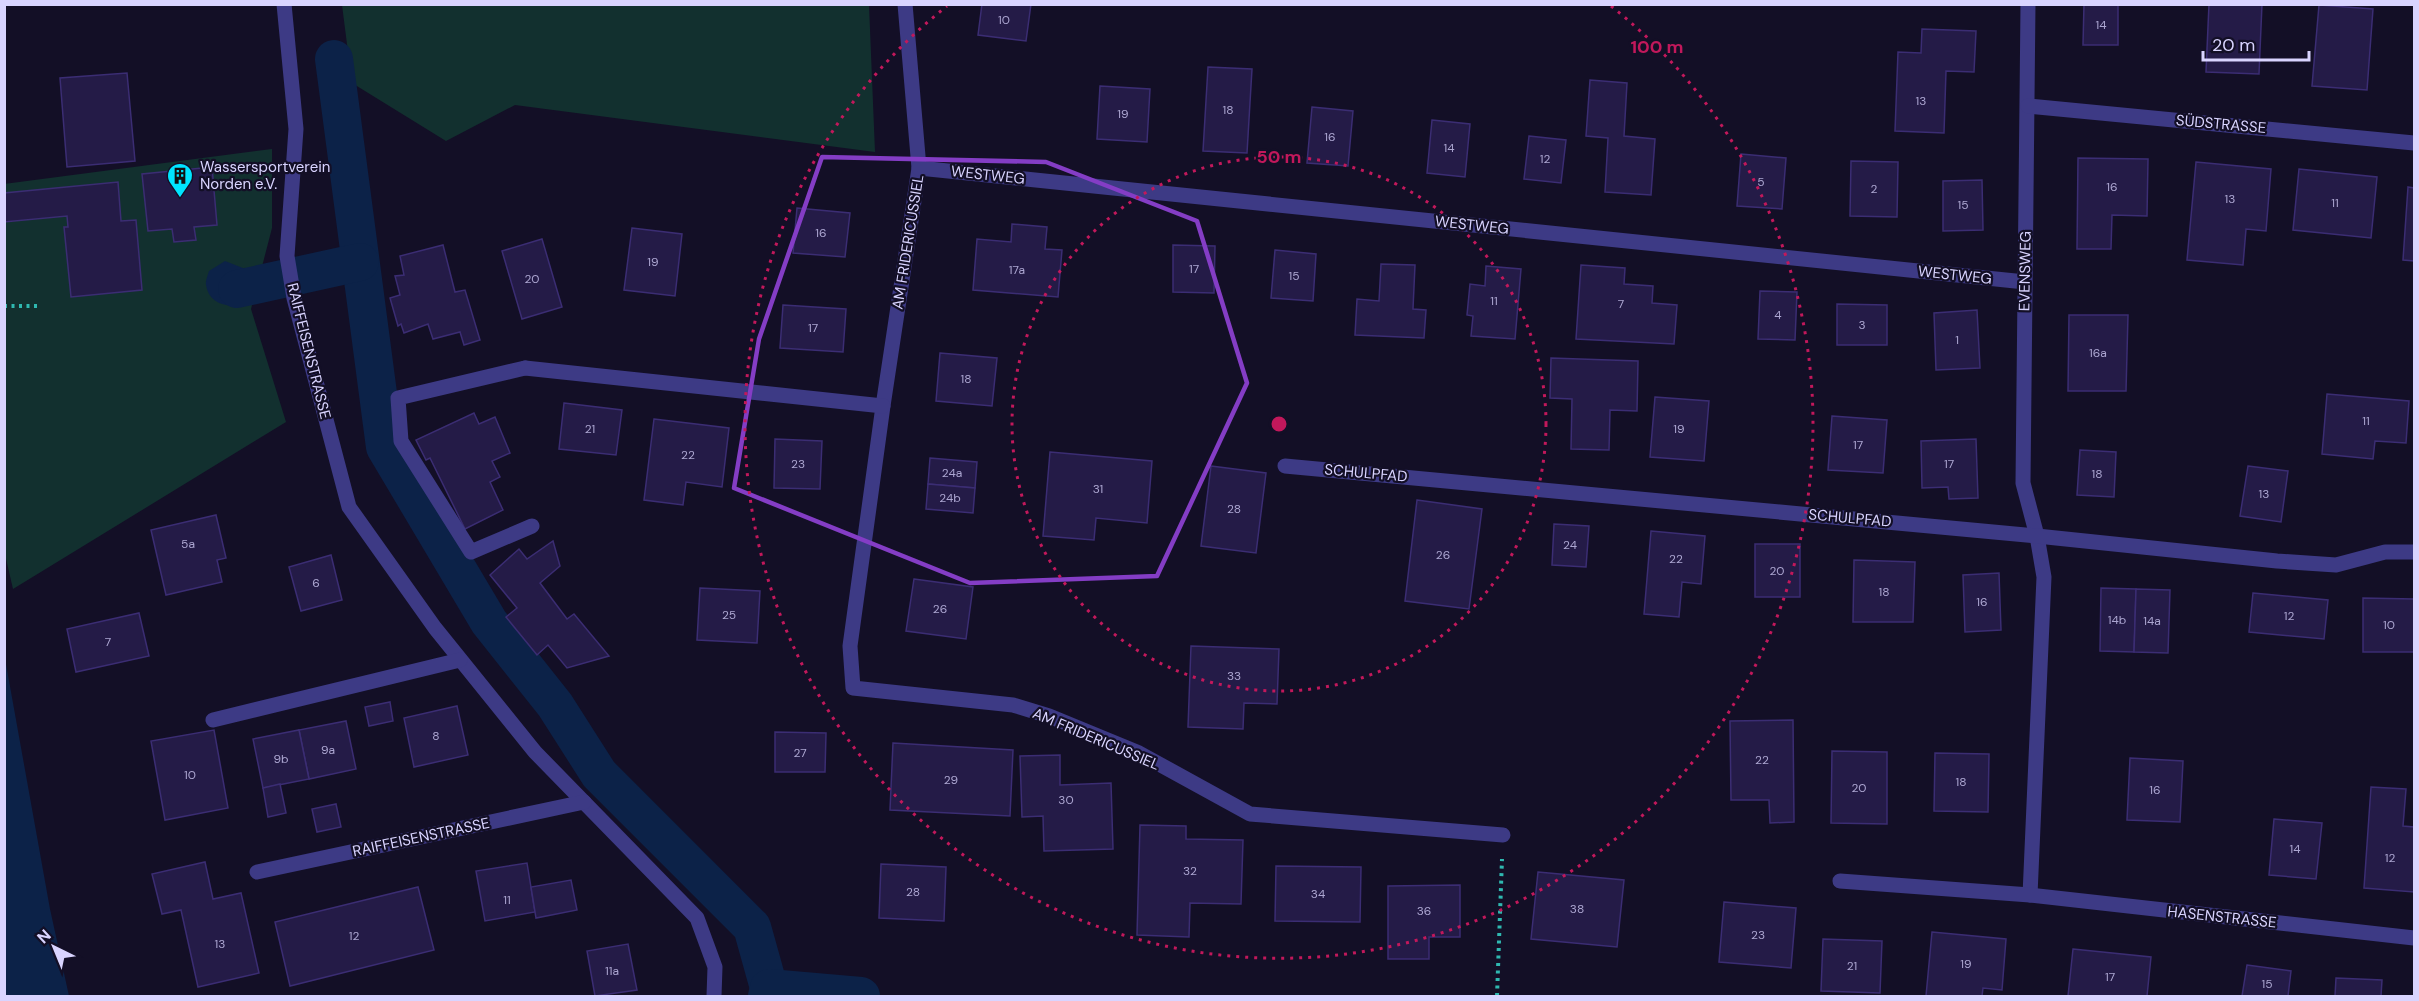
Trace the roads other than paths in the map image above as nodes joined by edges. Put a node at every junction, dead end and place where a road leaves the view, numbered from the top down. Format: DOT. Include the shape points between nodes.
graph roads {
  1 [pos="284,4"];
  2 [pos="905,4"];
  3 [pos="2028,4"];
  4 [pos="2028,106"];
  5 [pos="2415,143"];
  6 [pos="919,168"];
  7 [pos="2025,282"];
  8 [pos="883,406"];
  9 [pos="1284,466"];
  10 [pos="532,526"];
  11 [pos="2037,536"];
  12 [pos="2415,552"];
  13 [pos="460,660"];
  14 [pos="213,720"];
  15 [pos="584,802"];
  16 [pos="1503,835"];
  17 [pos="257,872"];
  18 [pos="1840,881"];
  19 [pos="2030,895"];
  20 [pos="2415,938"];
  21 [pos="714,996"];
  1 -- 13 [label="street, RAIFFEISENSTRASSE" via="296,129 286,256 349,507"];
  2 -- 6 [label="street, AM FRIDERICUSSIEL"];
  3 -- 4 [label="street, EVENSWEG"];
  4 -- 5 [label="street, SÜDSTRASSE"];
  4 -- 7 [label="street, EVENSWEG"];
  6 -- 7 [label="street, WESTWEG"];
  6 -- 8 [label="street, AM FRIDERICUSSIEL"];
  7 -- 11 [label="street, EVENSWEG" via="2023,483"];
  8 -- 10 [label="street" via="525,368 398,398 401,441 471,552"];
  8 -- 16 [label="street, AM FRIDERICUSSIEL" via="850,646 853,688 1013,705 1049,716 1139,753 1250,814"];
  9 -- 11 [label="street, SCHULPFAD"];
  11 -- 12 [label="street, SCHULPFAD" via="2336,565 2385,552"];
  11 -- 19 [label="street" via="2044,577"];
  13 -- 14 [label="street"];
  13 -- 15 [label="street, RAIFFEISENSTRASSE" via="535,752"];
  15 -- 17 [label="street, RAIFFEISENSTRASSE"];
  15 -- 21 [label="street, RAIFFEISENSTRASSE" via="697,918 715,967"];
  18 -- 19 [label="street, HASENSTRASSE"];
  19 -- 20 [label="street, HASENSTRASSE"];
}
